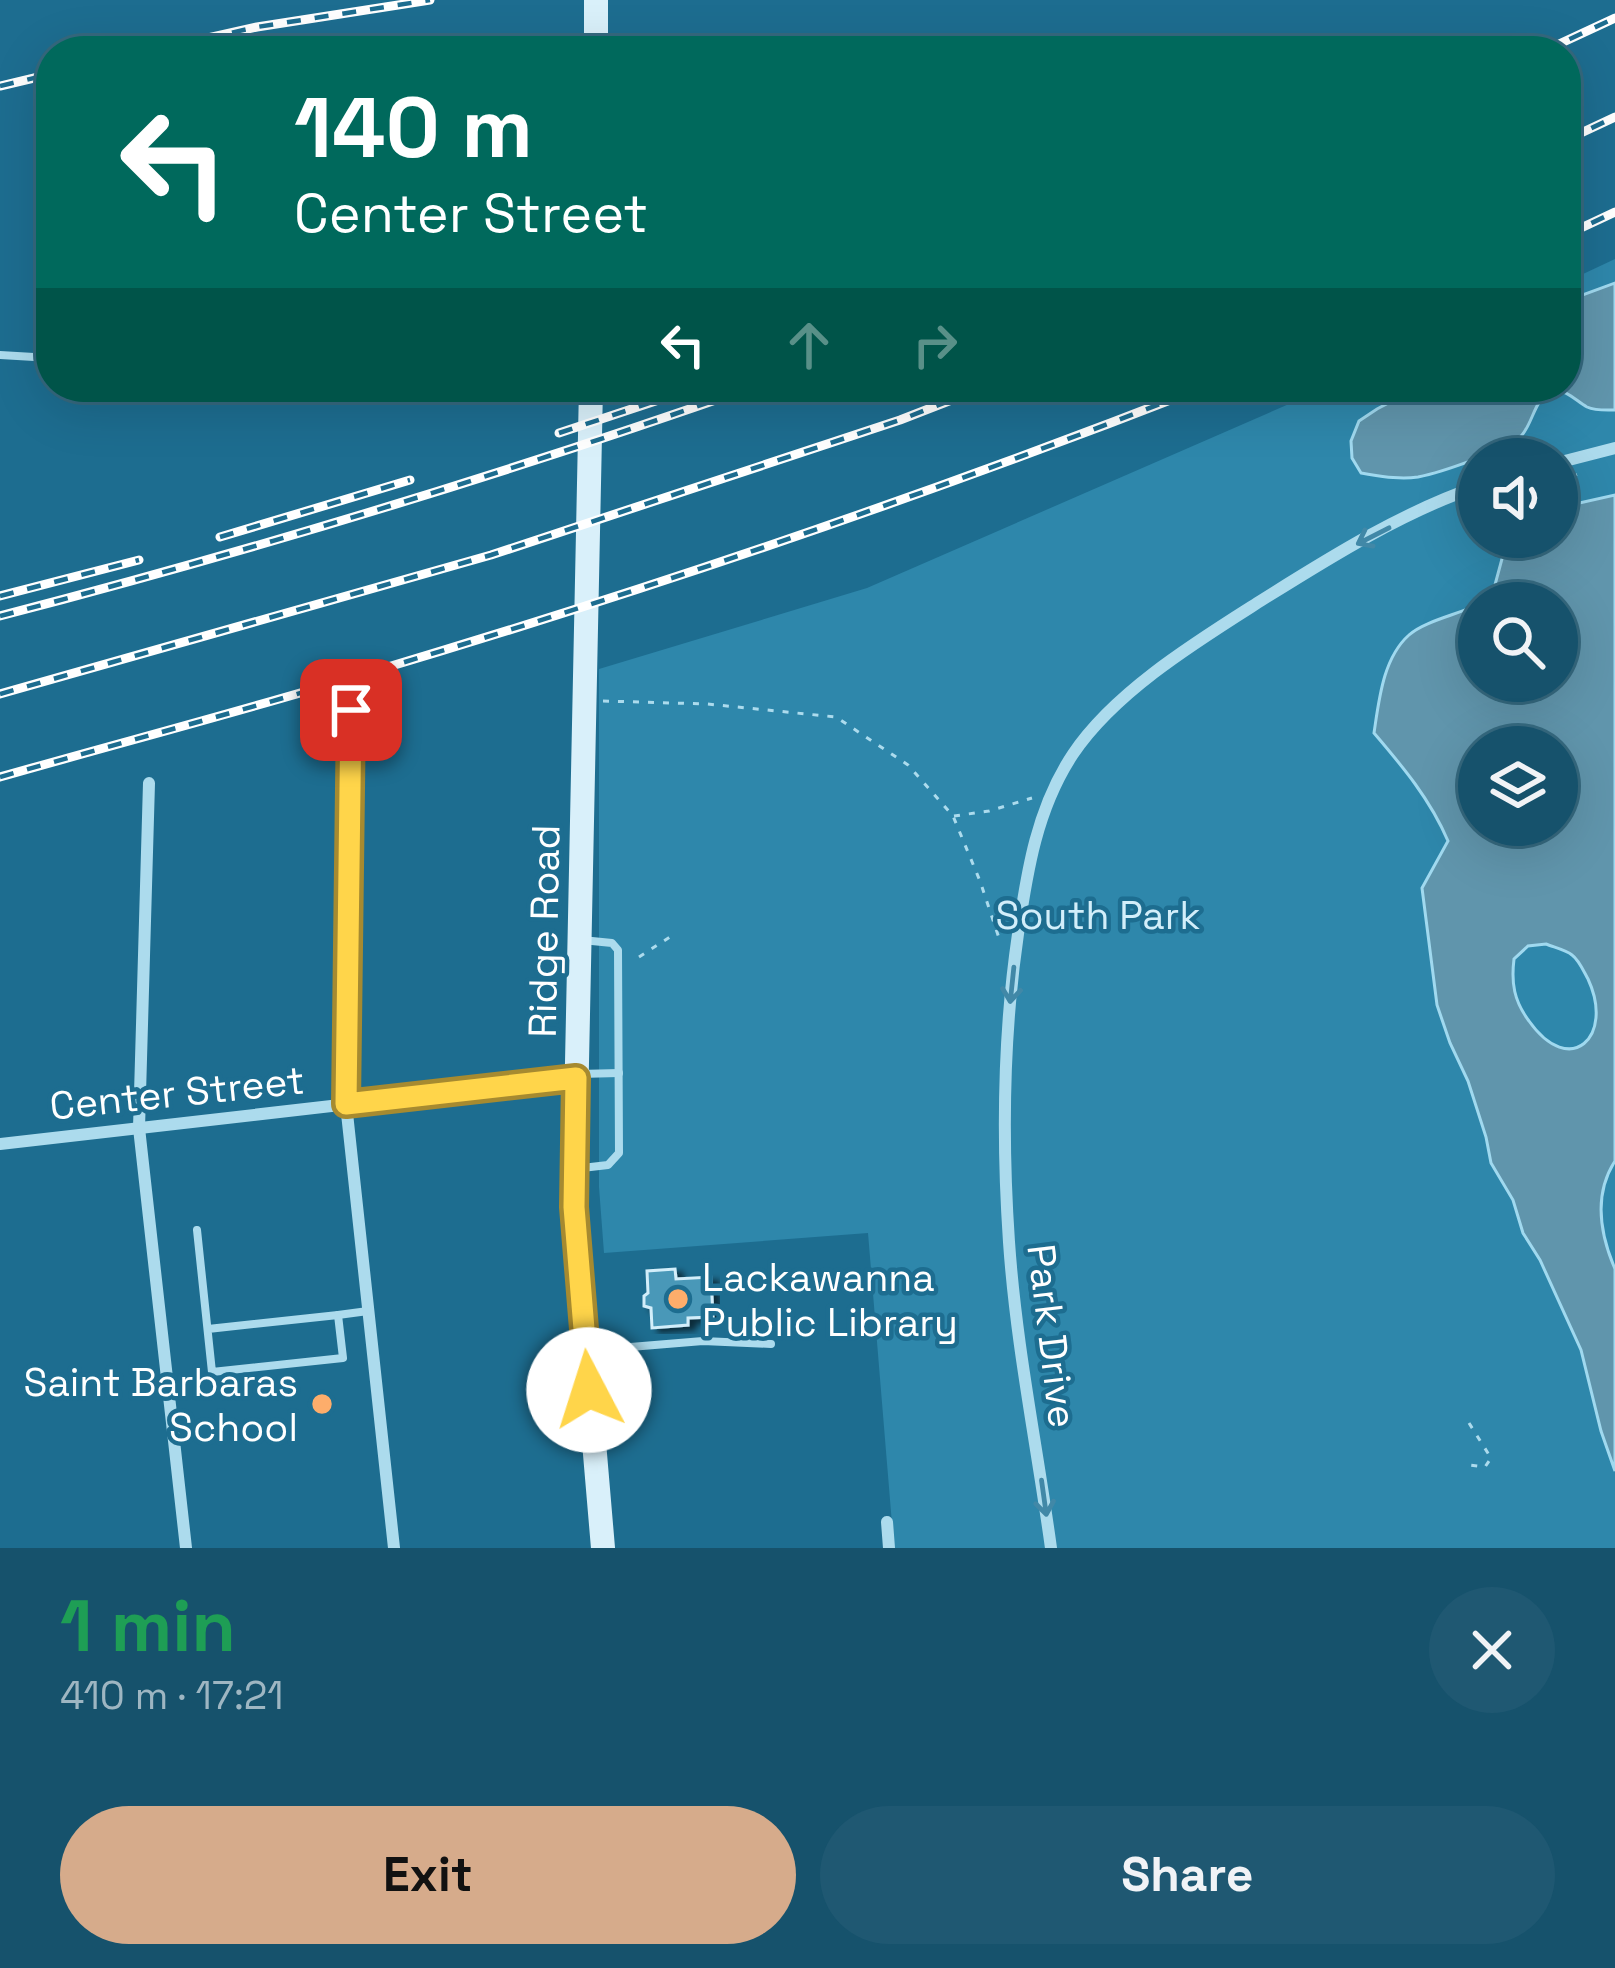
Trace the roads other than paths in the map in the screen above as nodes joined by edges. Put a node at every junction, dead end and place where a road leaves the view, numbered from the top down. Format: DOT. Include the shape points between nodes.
graph roads {
  1 [pos="596,0"];
  2 [pos="596,36"];
  3 [pos="0,355"];
  4 [pos="36,357"];
  5 [pos="590,402"];
  6 [pos="1615,448"];
  7 [pos="1578,458"];
  8 [pos="1458,494"];
  9 [pos="351,710"];
  10 [pos="149,783"];
  11 [pos="578,940"];
  12 [pos="619,1073"];
  13 [pos="576,1076"];
  14 [pos="346,1104"];
  15 [pos="139,1128"];
  16 [pos="0,1144"];
  17 [pos="575,1169"];
  18 [pos="197,1230"];
  19 [pos="368,1311"];
  20 [pos="338,1315"];
  21 [pos="208,1329"];
  22 [pos="771,1344"];
  23 [pos="586,1350"];
  24 [pos="887,1522"];
  25 [pos="186,1548"];
  26 [pos="394,1548"];
  27 [pos="603,1548"];
  28 [pos="889,1548"];
  29 [pos="1051,1548"];
  1 -- 2 [label="main road"];
  3 -- 4 [label="lane"];
  5 -- 11 [label="main road, Ridge Road"];
  6 -- 7 [label="street"];
  8 -- 29 [label="street, Park Drive, one-way" via="1324,561 1142,682 1103,716 1053,789 1033,845 1010,986 1005,1136 1014,1295"];
  9 -- 14 [label="street"];
  10 -- 15 [label="street"];
  11 -- 12 [label="lane" via="618,950"];
  11 -- 13 [label="main road, Ridge Road"];
  12 -- 13 [label="lane"];
  12 -- 17 [label="lane" via="619,1153 608,1165"];
  13 -- 14 [label="street, Center Street"];
  13 -- 17 [label="main road, Ridge Road"];
  14 -- 15 [label="street, Center Street"];
  14 -- 19 [label="street"];
  15 -- 16 [label="street, Center Street"];
  15 -- 25 [label="street"];
  17 -- 23 [label="main road, Ridge Road"];
  18 -- 21 [label="lane"];
  19 -- 20 [label="lane"];
  19 -- 26 [label="street"];
  20 -- 21 [label="lane"];
  20 -- 21 [label="lane" via="343,1358 212,1372"];
  22 -- 23 [label="lane"];
  23 -- 27 [label="main road, Ridge Road"];
  24 -- 28 [label="street"];
}
